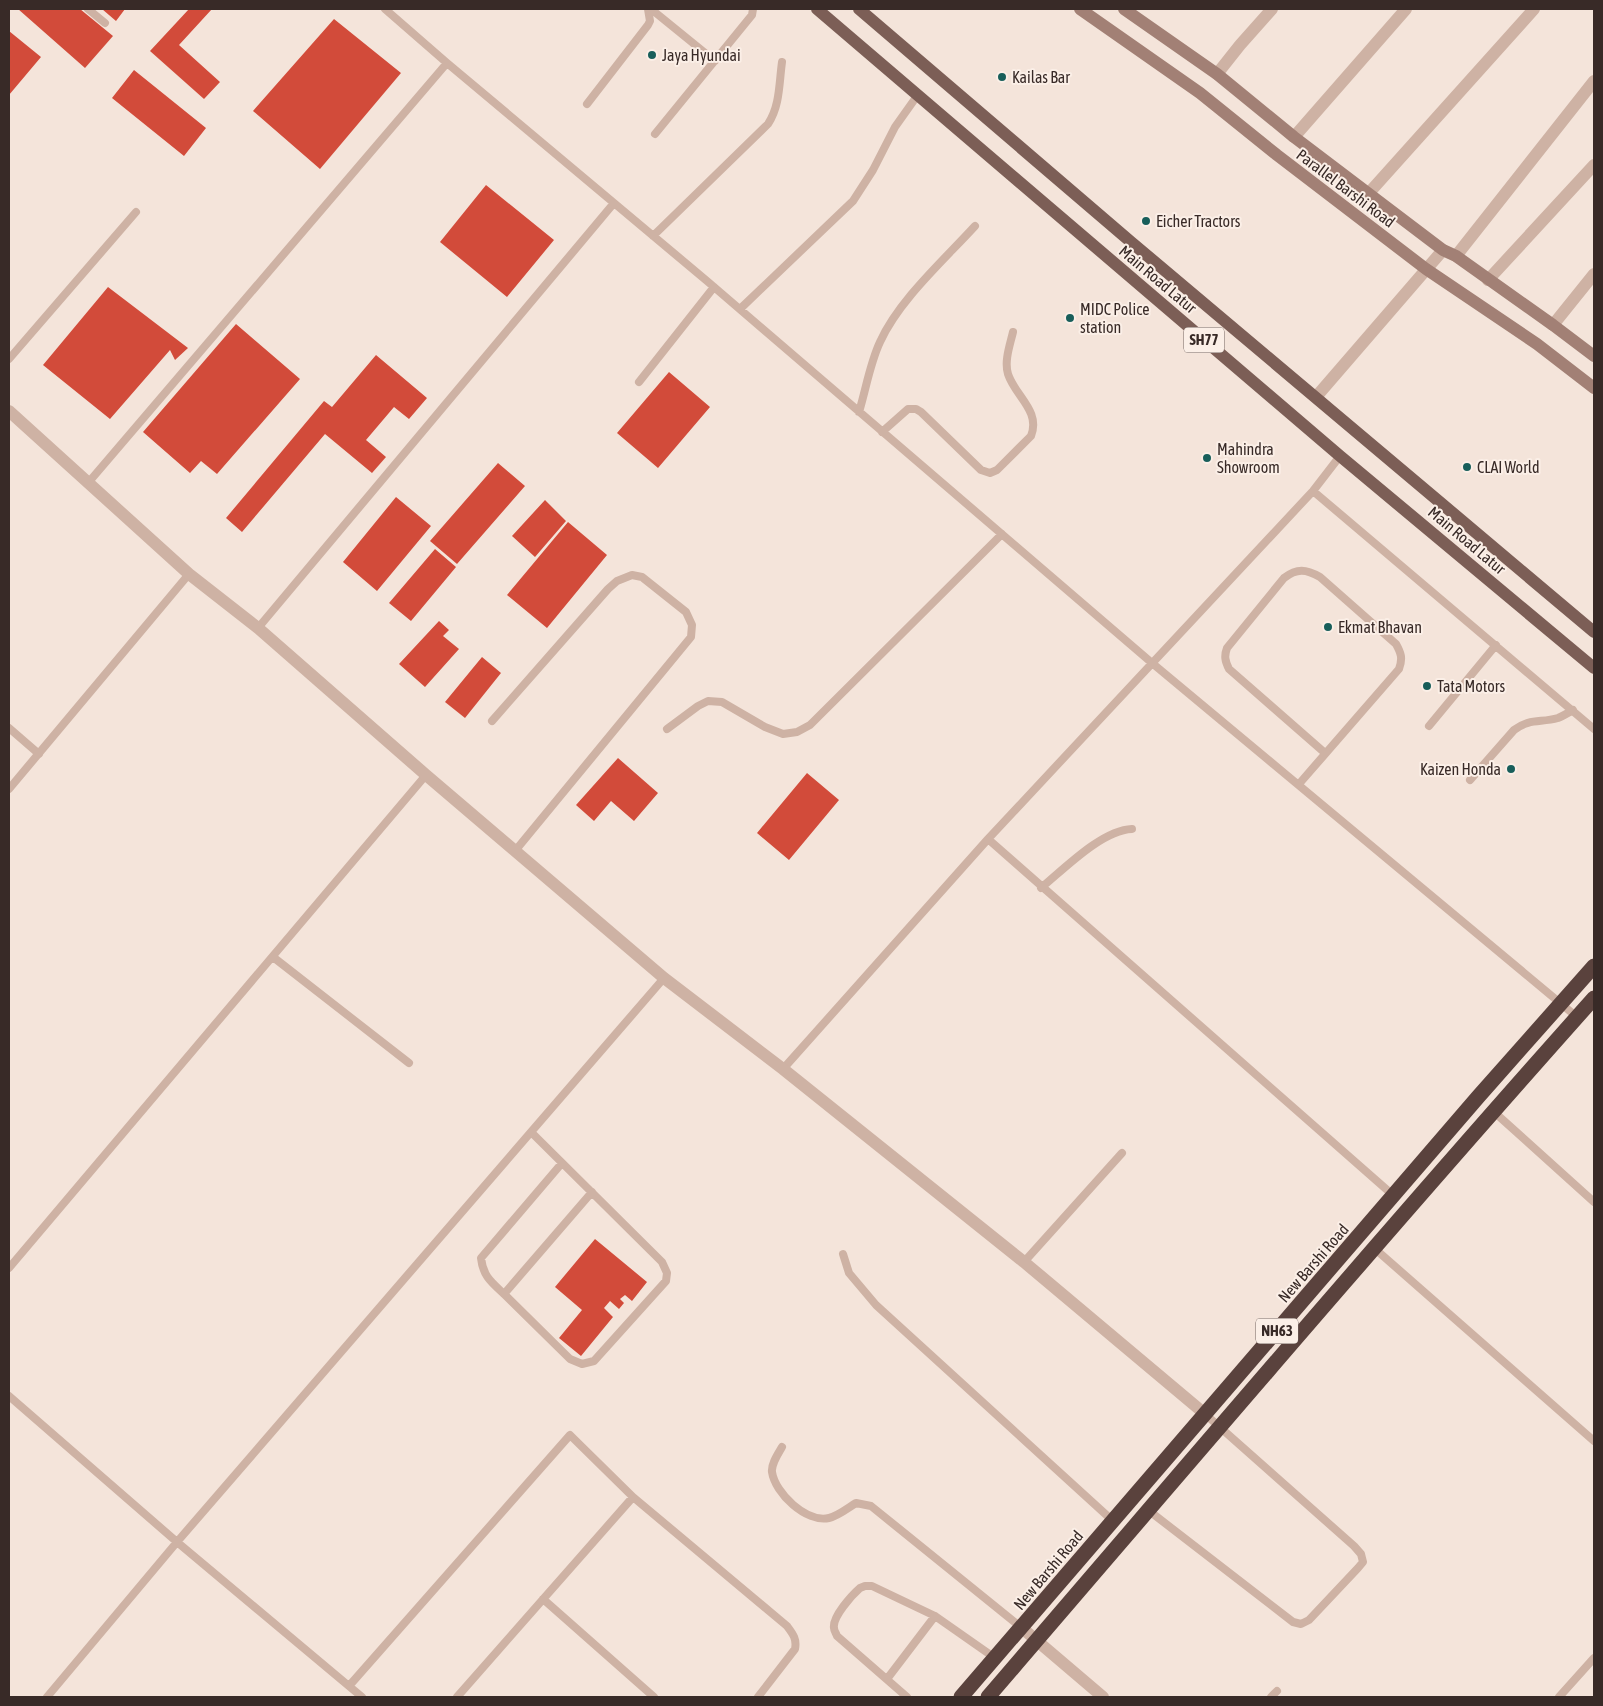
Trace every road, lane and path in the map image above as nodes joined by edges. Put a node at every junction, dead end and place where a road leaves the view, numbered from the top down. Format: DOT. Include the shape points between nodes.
graph roads {
  1 [pos="88,9"];
  2 [pos="385,9"];
  3 [pos="650,9"];
  4 [pos="754,9"];
  5 [pos="817,9"];
  6 [pos="859,9"];
  7 [pos="1080,9"];
  8 [pos="1124,9"];
  9 [pos="1272,9"];
  10 [pos="1406,9"];
  11 [pos="1534,9"];
  12 [pos="104,23"];
  13 [pos="714,61"];
  14 [pos="782,62"];
  15 [pos="447,63"];
  16 [pos="1217,74"];
  17 [pos="1592,88"];
  18 [pos="918,96"];
  19 [pos="587,104"];
  20 [pos="656,134"];
  21 [pos="1294,137"];
  22 [pos="1594,165"];
  23 [pos="1368,194"];
  24 [pos="614,203"];
  25 [pos="136,212"];
  26 [pos="975,226"];
  27 [pos="653,236"];
  28 [pos="1442,250"];
  29 [pos="1456,256"];
  30 [pos="1426,269"];
  31 [pos="1594,274"];
  32 [pos="1488,280"];
  33 [pos="714,287"];
  34 [pos="740,309"];
  35 [pos="1553,325"];
  36 [pos="1013,332"];
  37 [pos="1594,356"];
  38 [pos="9,359"];
  39 [pos="639,382"];
  40 [pos="1594,388"];
  41 [pos="1316,397"];
  42 [pos="9,412"];
  43 [pos="859,412"];
  44 [pos="882,432"];
  45 [pos="1340,456"];
  46 [pos="88,483"];
  47 [pos="1313,491"];
  48 [pos="1002,534"];
  49 [pos="189,574"];
  50 [pos="258,628"];
  51 [pos="1594,632"];
  52 [pos="1496,645"];
  53 [pos="1152,663"];
  54 [pos="1594,668"];
  55 [pos="1573,710"];
  56 [pos="492,720"];
  57 [pos="1429,726"];
  58 [pos="9,728"];
  59 [pos="667,729"];
  60 [pos="1594,729"];
  61 [pos="1325,753"];
  62 [pos="39,754"];
  63 [pos="426,775"];
  64 [pos="1470,780"];
  65 [pos="1299,784"];
  66 [pos="9,789"];
  67 [pos="1132,829"];
  68 [pos="988,840"];
  69 [pos="515,851"];
  70 [pos="1042,888"];
  71 [pos="272,957"];
  72 [pos="1594,966"];
  73 [pos="664,978"];
  74 [pos="1594,998"];
  75 [pos="1562,1005"];
  76 [pos="1577,1018"];
  77 [pos="409,1063"];
  78 [pos="783,1069"];
  79 [pos="1494,1111"];
  80 [pos="531,1132"];
  81 [pos="1122,1153"];
  82 [pos="562,1163"];
  83 [pos="592,1192"];
  84 [pos="1394,1196"];
  85 [pos="1594,1202"];
  86 [pos="1374,1248"];
  87 [pos="843,1254"];
  88 [pos="1024,1262"];
  89 [pos="9,1268"];
  90 [pos="504,1294"];
  91 [pos="9,1396"];
  92 [pos="1205,1414"];
  93 [pos="1219,1426"];
  94 [pos="1594,1441"];
  95 [pos="782,1447"];
  96 [pos="633,1496"];
  97 [pos="1148,1510"];
  98 [pos="1113,1521"];
  99 [pos="178,1542"];
  100 [pos="543,1599"];
  101 [pos="935,1616"];
  102 [pos="1022,1628"];
  103 [pos="1036,1640"];
  104 [pos="995,1658"];
  105 [pos="1594,1658"];
  106 [pos="887,1679"];
  107 [pos="349,1686"];
  108 [pos="47,1697"];
  109 [pos="362,1697"];
  110 [pos="457,1697"];
  111 [pos="654,1697"];
  112 [pos="758,1697"];
  113 [pos="907,1697"];
  114 [pos="961,1697"];
  115 [pos="988,1697"];
  116 [pos="1103,1697"];
  117 [pos="1558,1697"];
  1 -- 12 [label="lane"];
  2 -- 15 [label="lane"];
  3 -- 13 [label="lane"];
  3 -- 19 [label="lane" via="648,25"];
  4 -- 13 [label="lane"];
  5 -- 18 [label="main road, Main Road Latur / SH77"];
  6 -- 41 [label="main road, Main Road Latur / SH77"];
  7 -- 30 [label="street, Parallel Barshi Road" via="1200,93"];
  8 -- 16 [label="street"];
  9 -- 16 [label="street"];
  10 -- 21 [label="street"];
  11 -- 23 [label="street"];
  13 -- 20 [label="lane"];
  14 -- 27 [label="lane" via="777,104 768,124"];
  15 -- 24 [label="lane"];
  15 -- 46 [label="lane"];
  16 -- 21 [label="street"];
  17 -- 29 [label="street"];
  18 -- 34 [label="lane" via="895,127 853,201"];
  18 -- 45 [label="main road, Main Road Latur / SH77"];
  21 -- 23 [label="street"];
  22 -- 32 [label="street"];
  23 -- 28 [label="street"];
  24 -- 27 [label="lane"];
  24 -- 50 [label="lane"];
  25 -- 38 [label="lane"];
  26 -- 43 [label="lane" via="901,307 889,325 879,343"];
  27 -- 33 [label="lane"];
  28 -- 29 [label="street"];
  28 -- 30 [label="street"];
  29 -- 32 [label="street"];
  30 -- 40 [label="street, Parallel Barshi Road" via="1537,344"];
  30 -- 41 [label="street"];
  31 -- 35 [label="street"];
  32 -- 35 [label="street"];
  33 -- 34 [label="lane"];
  33 -- 39 [label="lane"];
  34 -- 43 [label="lane"];
  35 -- 37 [label="street"];
  36 -- 44 [label="lane" via="1006,365 1008,375 1032,414 1034,429 997,470 990,473 981,470 916,409 908,409"];
  41 -- 51 [label="main road, Main Road Latur / SH77"];
  42 -- 46 [label="street"];
  43 -- 44 [label="lane"];
  44 -- 48 [label="lane"];
  45 -- 47 [label="lane"];
  45 -- 54 [label="main road, Main Road Latur / SH77"];
  46 -- 49 [label="street"];
  47 -- 52 [label="lane"];
  47 -- 53 [label="lane"];
  48 -- 53 [label="lane"];
  48 -- 59 [label="lane" via="810,725 798,732 783,734 764,727 722,702 708,701"];
  49 -- 50 [label="street"];
  49 -- 62 [label="lane"];
  50 -- 63 [label="street"];
  52 -- 55 [label="lane"];
  52 -- 57 [label="lane"];
  53 -- 65 [label="lane"];
  53 -- 68 [label="lane"];
  55 -- 60 [label="lane"];
  55 -- 64 [label="lane" via="1558,718 1520,725"];
  56 -- 69 [label="lane" via="617,581 632,575 642,577 686,612 692,625 691,637"];
  58 -- 62 [label="lane"];
  61 -- 61 [label="lane" via="1229,669 1225,656 1227,648 1284,578 1300,570 1320,576 1396,644 1402,660 1399,669"];
  61 -- 65 [label="lane"];
  62 -- 66 [label="lane"];
  63 -- 69 [label="street"];
  63 -- 71 [label="lane"];
  65 -- 75 [label="lane"];
  67 -- 70 [label="lane" via="1104,837"];
  68 -- 70 [label="lane"];
  68 -- 78 [label="lane"];
  69 -- 73 [label="street"];
  70 -- 84 [label="lane"];
  71 -- 77 [label="lane"];
  71 -- 89 [label="lane"];
  72 -- 75 [label="highway, New Barshi Road / NH63"];
  73 -- 78 [label="street"];
  73 -- 80 [label="lane"];
  74 -- 76 [label="highway, NH63"];
  75 -- 76 [label="lane"];
  75 -- 84 [label="highway, New Barshi Road / NH63"];
  76 -- 79 [label="highway, NH63"];
  78 -- 88 [label="street"];
  79 -- 85 [label="lane"];
  79 -- 86 [label="highway, NH63"];
  80 -- 82 [label="lane"];
  80 -- 99 [label="lane"];
  81 -- 88 [label="lane"];
  82 -- 83 [label="lane"];
  82 -- 90 [label="lane" via="481,1258 482,1270"];
  83 -- 90 [label="lane"];
  83 -- 90 [label="lane" via="662,1262 666,1281 594,1361 582,1364 570,1359"];
  84 -- 92 [label="highway, New Barshi Road / NH63"];
  86 -- 93 [label="highway, NH63"];
  86 -- 94 [label="lane"];
  87 -- 98 [label="lane" via="849,1273 876,1305"];
  88 -- 92 [label="street"];
  91 -- 99 [label="lane"];
  92 -- 93 [label="lane"];
  92 -- 98 [label="highway, New Barshi Road / NH63"];
  93 -- 97 [label="highway, NH63"];
  93 -- 97 [label="lane" via="1354,1546 1361,1554 1362,1562 1358,1568 1309,1620 1301,1624 1293,1622"];
  95 -- 102 [label="lane" via="772,1465 772,1472 789,1500 805,1514 829,1518 856,1503 871,1506"];
  96 -- 100 [label="lane"];
  96 -- 107 [label="lane" via="570,1435"];
  96 -- 112 [label="lane" via="794,1635 795,1649"];
  97 -- 103 [label="highway, NH63"];
  98 -- 102 [label="highway, New Barshi Road / NH63"];
  99 -- 107 [label="lane"];
  99 -- 108 [label="lane"];
  100 -- 110 [label="lane"];
  100 -- 111 [label="lane"];
  101 -- 104 [label="lane"];
  101 -- 106 [label="lane"];
  101 -- 106 [label="lane" via="872,1586 860,1588 838,1614 834,1620 837,1636"];
  102 -- 103 [label="street"];
  102 -- 104 [label="highway, New Barshi Road / NH63"];
  103 -- 115 [label="highway, NH63"];
  103 -- 116 [label="street"];
  104 -- 114 [label="highway, New Barshi Road / NH63"];
  105 -- 117 [label="lane"];
  106 -- 113 [label="lane"];
  107 -- 109 [label="lane"];
}
